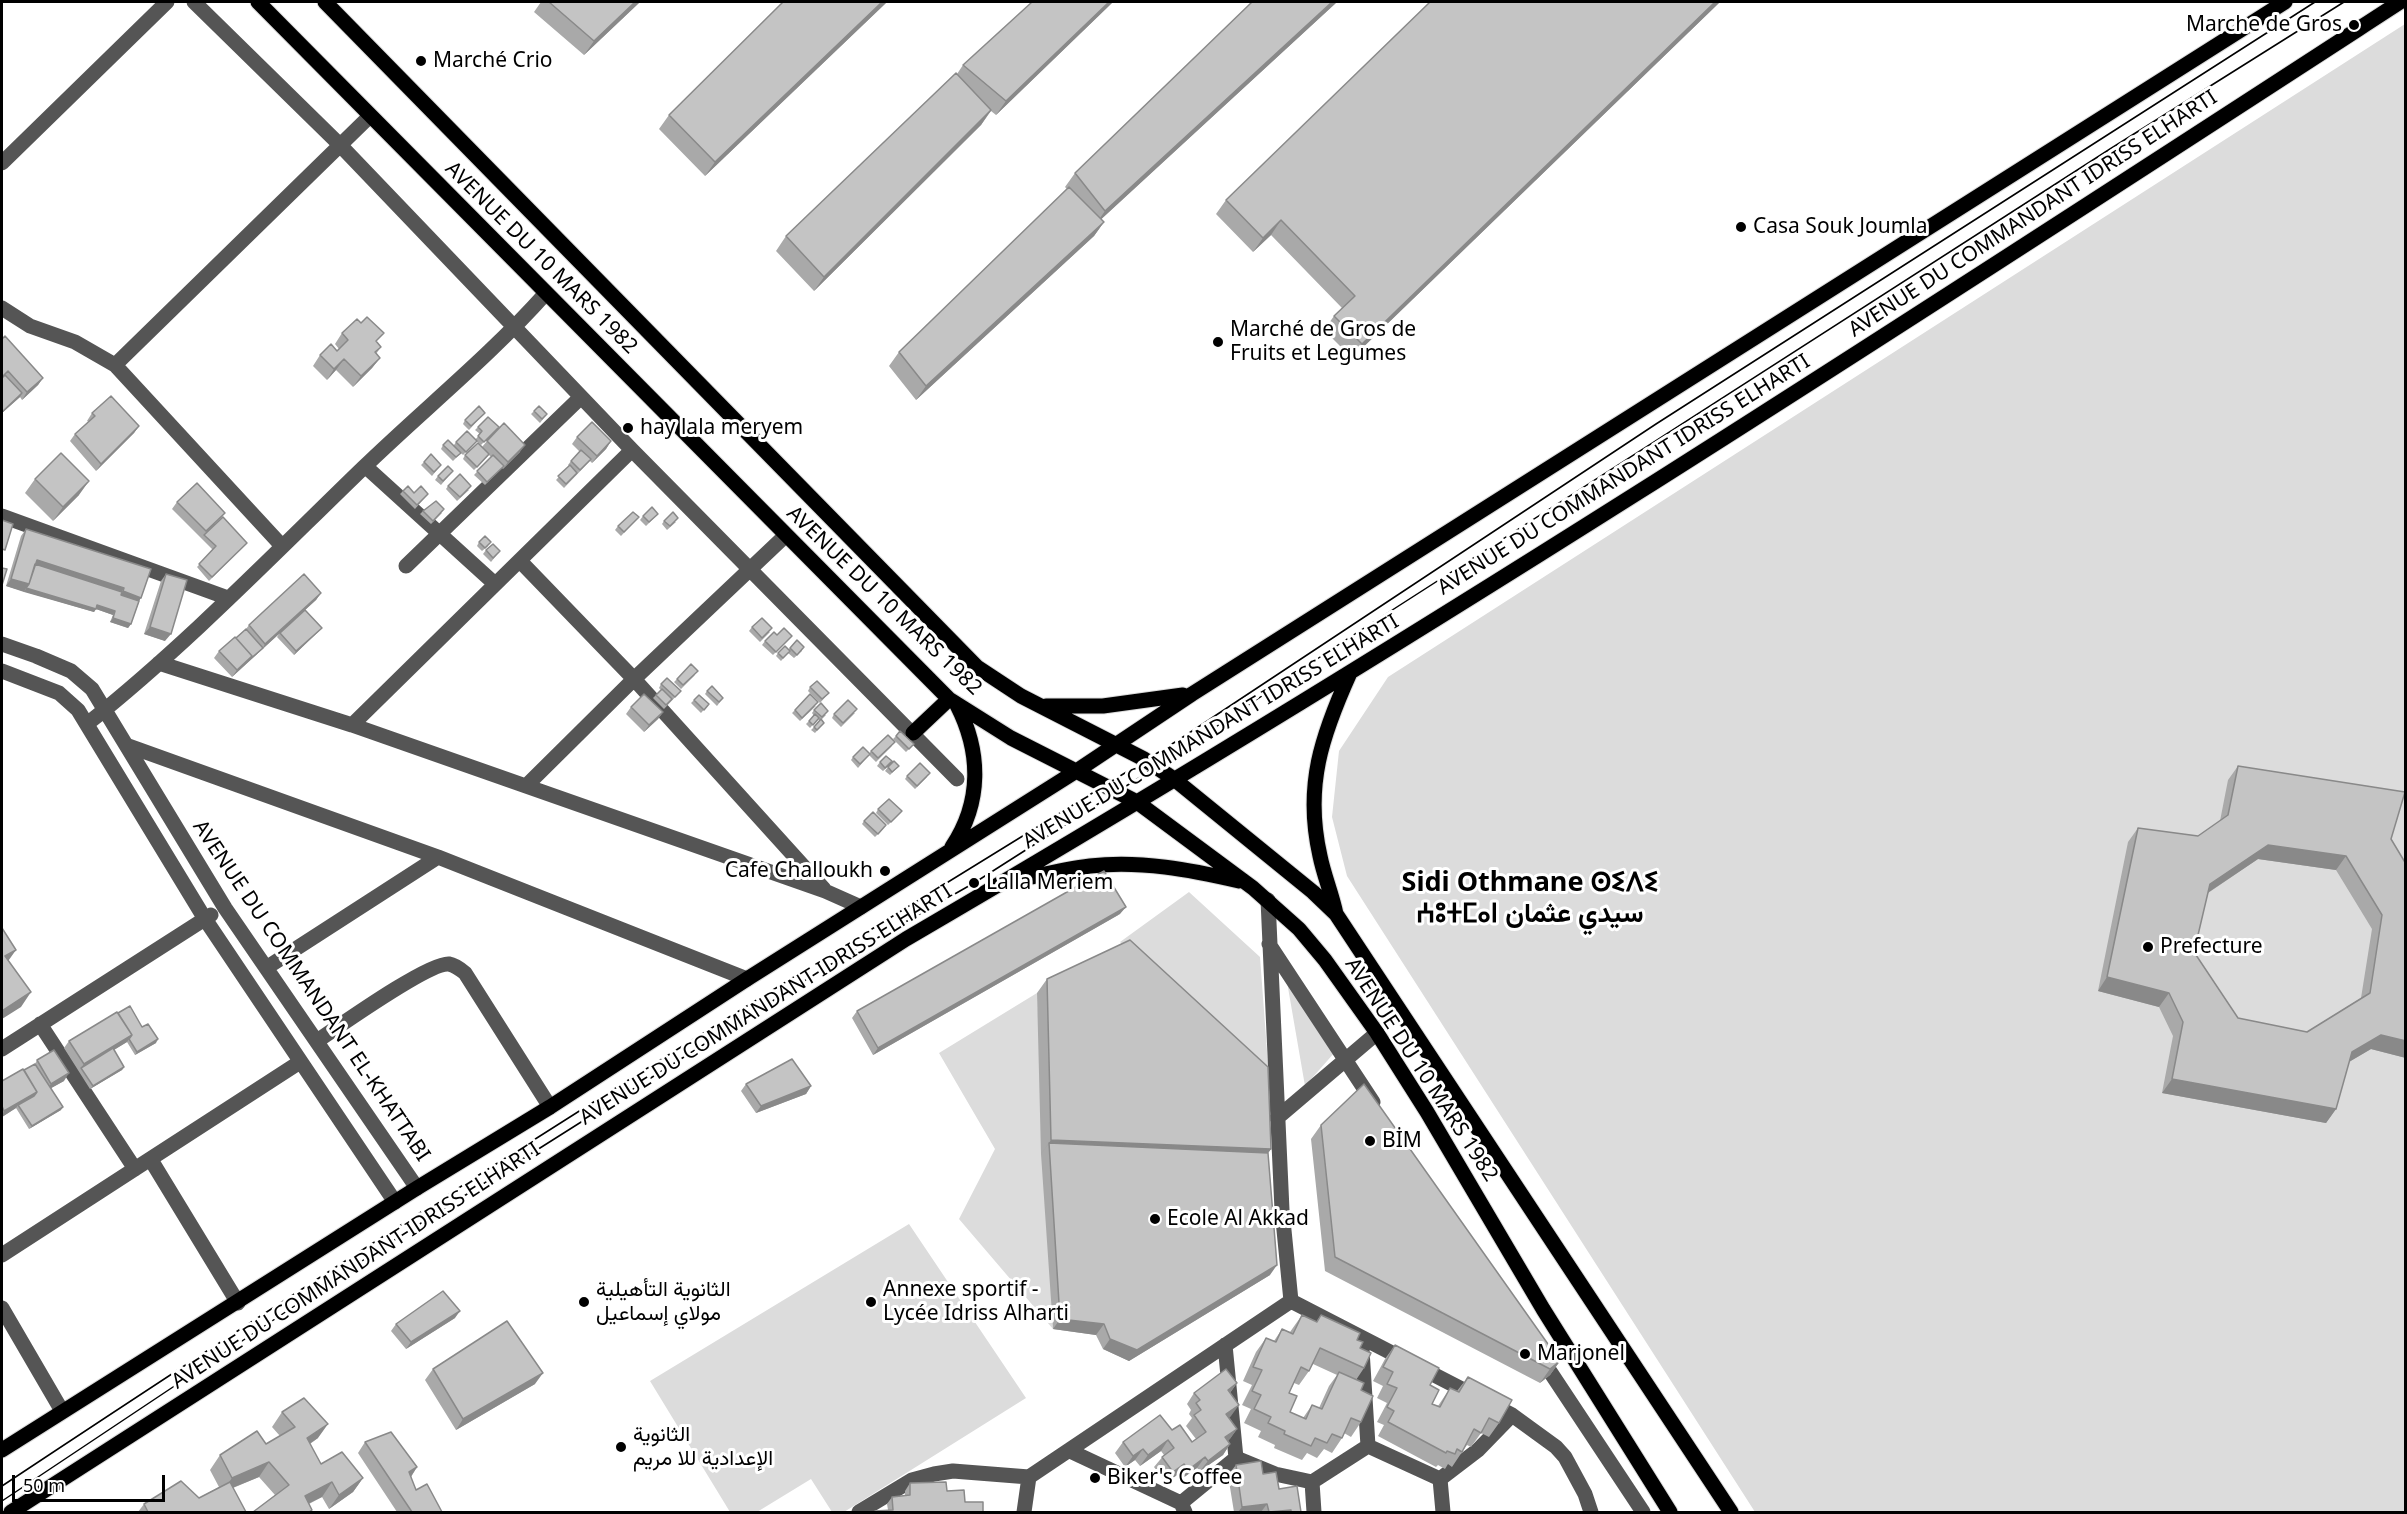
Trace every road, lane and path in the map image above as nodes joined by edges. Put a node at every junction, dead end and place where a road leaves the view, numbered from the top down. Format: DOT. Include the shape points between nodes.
graph roads {
  1 [pos="167,2"];
  2 [pos="194,2"];
  3 [pos="258,2"];
  4 [pos="325,2"];
  5 [pos="2286,2"];
  6 [pos="2400,2"];
  7 [pos="370,116"];
  8 [pos="340,146"];
  9 [pos="2,163"];
  10 [pos="546,293"];
  11 [pos="2,308"];
  12 [pos="514,328"];
  13 [pos="115,365"];
  14 [pos="581,397"];
  15 [pos="632,450"];
  16 [pos="365,466"];
  17 [pos="2,516"];
  18 [pos="438,534"];
  19 [pos="785,536"];
  20 [pos="282,546"];
  21 [pos="520,561"];
  22 [pos="406,566"];
  23 [pos="749,570"];
  24 [pos="495,584"];
  25 [pos="228,598"];
  26 [pos="2,644"];
  27 [pos="159,663"];
  28 [pos="2,671"];
  29 [pos="1350,673"];
  30 [pos="634,679"];
  31 [pos="1192,694"];
  32 [pos="953,702"];
  33 [pos="1042,706"];
  34 [pos="105,710"];
  35 [pos="87,724"];
  36 [pos="352,725"];
  37 [pos="913,733"];
  38 [pos="126,745"];
  39 [pos="1116,745"];
  40 [pos="1078,770"];
  41 [pos="957,779"];
  42 [pos="1174,779"];
  43 [pos="527,785"];
  44 [pos="1137,802"];
  45 [pos="949,851"];
  46 [pos="438,857"];
  47 [pos="1004,882"];
  48 [pos="1245,882"];
  49 [pos="825,891"];
  50 [pos="1268,900"];
  51 [pos="861,907"];
  52 [pos="225,908"];
  53 [pos="1336,914"];
  54 [pos="205,919"];
  55 [pos="1269,944"];
  56 [pos="266,968"];
  57 [pos="747,979"];
  58 [pos="40,1024"];
  59 [pos="1377,1033"];
  60 [pos="316,1041"];
  61 [pos="2,1049"];
  62 [pos="1345,1060"];
  63 [pos="300,1062"];
  64 [pos="550,1107"];
  65 [pos="1277,1118"];
  66 [pos="1384,1119"];
  67 [pos="150,1160"];
  68 [pos="135,1169"];
  69 [pos="417,1188"];
  70 [pos="395,1202"];
  71 [pos="2,1255"];
  72 [pos="1291,1301"];
  73 [pos="238,1303"];
  74 [pos="2,1308"];
  75 [pos="1362,1337"];
  76 [pos="1225,1345"];
  77 [pos="1533,1345"];
  78 [pos="62,1411"];
  79 [pos="1512,1415"];
  80 [pos="1368,1446"];
  81 [pos="2,1450"];
  82 [pos="1070,1451"];
  83 [pos="1236,1458"];
  84 [pos="1029,1478"];
  85 [pos="1440,1479"];
  86 [pos="1312,1482"];
  87 [pos="1183,1508"];
  88 [pos="11,1512"];
  89 [pos="859,1512"];
  90 [pos="1024,1512"];
  91 [pos="1314,1512"];
  92 [pos="1443,1512"];
  93 [pos="1592,1512"];
  94 [pos="1643,1512"];
  95 [pos="1671,1512"];
  96 [pos="1731,1512"];
  1 -- 9 [label="street"];
  2 -- 8 [label="street"];
  3 -- 7 [label="main road, AVENUE DU 10 MARS 1982"];
  4 -- 33 [label="main road, AVENUE DU 10 MARS 1982" via="977,667"];
  5 -- 31 [label="main road, AVENUE DU COMMANDANT IDRISS ELHARTI"];
  6 -- 29 [label="main road, AVENUE DU COMMANDANT IDRISS ELHARTI" via="1932,306"];
  7 -- 8 [label="street"];
  7 -- 10 [label="main road, AVENUE DU 10 MARS 1982"];
  8 -- 12 [label="street"];
  8 -- 13 [label="street"];
  10 -- 12 [label="street"];
  10 -- 19 [label="main road, AVENUE DU 10 MARS 1982"];
  11 -- 13 [label="street" via="30,326 75,342"];
  12 -- 14 [label="street"];
  12 -- 16 [label="street"];
  13 -- 20 [label="street"];
  14 -- 15 [label="street"];
  14 -- 18 [label="street"];
  15 -- 21 [label="street"];
  15 -- 23 [label="street"];
  16 -- 18 [label="street"];
  16 -- 20 [label="street"];
  17 -- 25 [label="street"];
  18 -- 22 [label="street"];
  18 -- 24 [label="street"];
  19 -- 23 [label="street"];
  19 -- 32 [label="main road, AVENUE DU 10 MARS 1982"];
  20 -- 25 [label="street"];
  21 -- 24 [label="street"];
  21 -- 30 [label="street"];
  23 -- 30 [label="street"];
  23 -- 37 [label="street"];
  24 -- 36 [label="street"];
  25 -- 27 [label="street"];
  26 -- 34 [label="street, AVENUE DU COMMANDANT EL-KHATTABI" via="71,671 92,689"];
  27 -- 34 [label="street"];
  27 -- 36 [label="street"];
  28 -- 35 [label="street, AVENUE DU COMMANDANT EL-KHATTABI" via="59,693"];
  29 -- 42 [label="main road, AVENUE DU COMMANDANT IDRISS ELHARTI"];
  29 -- 53 [label="main road" via="1327,726 1314,790 1316,834"];
  30 -- 43 [label="street"];
  30 -- 49 [label="street"];
  31 -- 33 [label="main road" via="1103,706"];
  31 -- 39 [label="main road, AVENUE DU COMMANDANT IDRISS ELHARTI"];
  32 -- 37 [label="main road"];
  32 -- 40 [label="main road, AVENUE DU 10 MARS 1982" via="1011,738"];
  32 -- 45 [label="main road" via="972,741 976,779 968,817"];
  33 -- 39 [label="main road, AVENUE DU 10 MARS 1982"];
  34 -- 35 [label="street"];
  34 -- 38 [label="street, AVENUE DU COMMANDANT EL-KHATTABI"];
  35 -- 54 [label="street, AVENUE DU COMMANDANT EL-KHATTABI"];
  36 -- 43 [label="street"];
  37 -- 41 [label="street"];
  38 -- 46 [label="street"];
  38 -- 52 [label="street, AVENUE DU COMMANDANT EL-KHATTABI"];
  39 -- 40 [label="main road, AVENUE DU COMMANDANT IDRISS ELHARTI"];
  39 -- 42 [label="main road, AVENUE DU 10 MARS 1982"];
  40 -- 44 [label="main road, AVENUE DU 10 MARS 1982"];
  40 -- 45 [label="main road, AVENUE DU COMMANDANT IDRISS ELHARTI"];
  42 -- 44 [label="main road, AVENUE DU COMMANDANT IDRISS ELHARTI"];
  42 -- 53 [label="main road, AVENUE DU 10 MARS 1982"];
  43 -- 49 [label="street"];
  44 -- 47 [label="main road, AVENUE DU COMMANDANT IDRISS ELHARTI"];
  44 -- 48 [label="main road, AVENUE DU 10 MARS 1982"];
  45 -- 51 [label="main road, AVENUE DU COMMANDANT IDRISS ELHARTI"];
  46 -- 56 [label="street"];
  46 -- 57 [label="street"];
  47 -- 48 [label="main road" via="1090,866 1119,865 1180,869"];
  47 -- 88 [label="main road, AVENUE DU COMMANDANT IDRISS ELHARTI" via="906,939"];
  48 -- 50 [label="main road, AVENUE DU 10 MARS 1982"];
  49 -- 51 [label="street"];
  50 -- 55 [label="street"];
  50 -- 59 [label="main road, AVENUE DU 10 MARS 1982" via="1325,960"];
  51 -- 57 [label="main road, AVENUE DU COMMANDANT IDRISS ELHARTI"];
  52 -- 54 [label="street"];
  52 -- 56 [label="street, AVENUE DU COMMANDANT EL-KHATTABI"];
  53 -- 96 [label="main road, AVENUE DU 10 MARS 1982"];
  54 -- 58 [label="street"];
  54 -- 63 [label="street, AVENUE DU COMMANDANT EL-KHATTABI"];
  55 -- 62 [label="street"];
  55 -- 65 [label="street"];
  56 -- 60 [label="street, AVENUE DU COMMANDANT EL-KHATTABI"];
  57 -- 64 [label="main road, AVENUE DU COMMANDANT IDRISS ELHARTI"];
  58 -- 61 [label="street"];
  58 -- 68 [label="street"];
  59 -- 62 [label="street"];
  59 -- 95 [label="main road, AVENUE DU 10 MARS 1982" via="1549,1319"];
  60 -- 64 [label="street" via="366,1007 435,967 448,964 465,973"];
  60 -- 69 [label="street, AVENUE DU COMMANDANT EL-KHATTABI"];
  62 -- 65 [label="street"];
  62 -- 66 [label="street"];
  63 -- 67 [label="street"];
  63 -- 70 [label="street, AVENUE DU COMMANDANT EL-KHATTABI"];
  64 -- 69 [label="main road, AVENUE DU COMMANDANT IDRISS ELHARTI"];
  65 -- 72 [label="street"];
  67 -- 68 [label="street"];
  67 -- 73 [label="street"];
  68 -- 71 [label="street"];
  69 -- 70 [label="main road, AVENUE DU COMMANDANT IDRISS ELHARTI"];
  70 -- 73 [label="main road, AVENUE DU COMMANDANT IDRISS ELHARTI"];
  72 -- 75 [label="street"];
  72 -- 76 [label="street"];
  73 -- 78 [label="main road, AVENUE DU COMMANDANT IDRISS ELHARTI"];
  74 -- 78 [label="street"];
  75 -- 79 [label="street"];
  75 -- 80 [label="street"];
  76 -- 82 [label="street"];
  76 -- 83 [label="street"];
  77 -- 94 [label="street"];
  78 -- 81 [label="main road, AVENUE DU COMMANDANT IDRISS ELHARTI"];
  79 -- 85 [label="street" via="1478,1450"];
  79 -- 93 [label="street" via="1565,1457"];
  80 -- 85 [label="street"];
  80 -- 86 [label="street"];
  82 -- 84 [label="street"];
  82 -- 87 [label="street"];
  83 -- 86 [label="street" via="1275,1474"];
  83 -- 87 [label="street"];
  84 -- 89 [label="street" via="953,1471 934,1474 912,1480"];
  84 -- 90 [label="street"];
  85 -- 92 [label="street"];
  86 -- 91 [label="street"];
}
